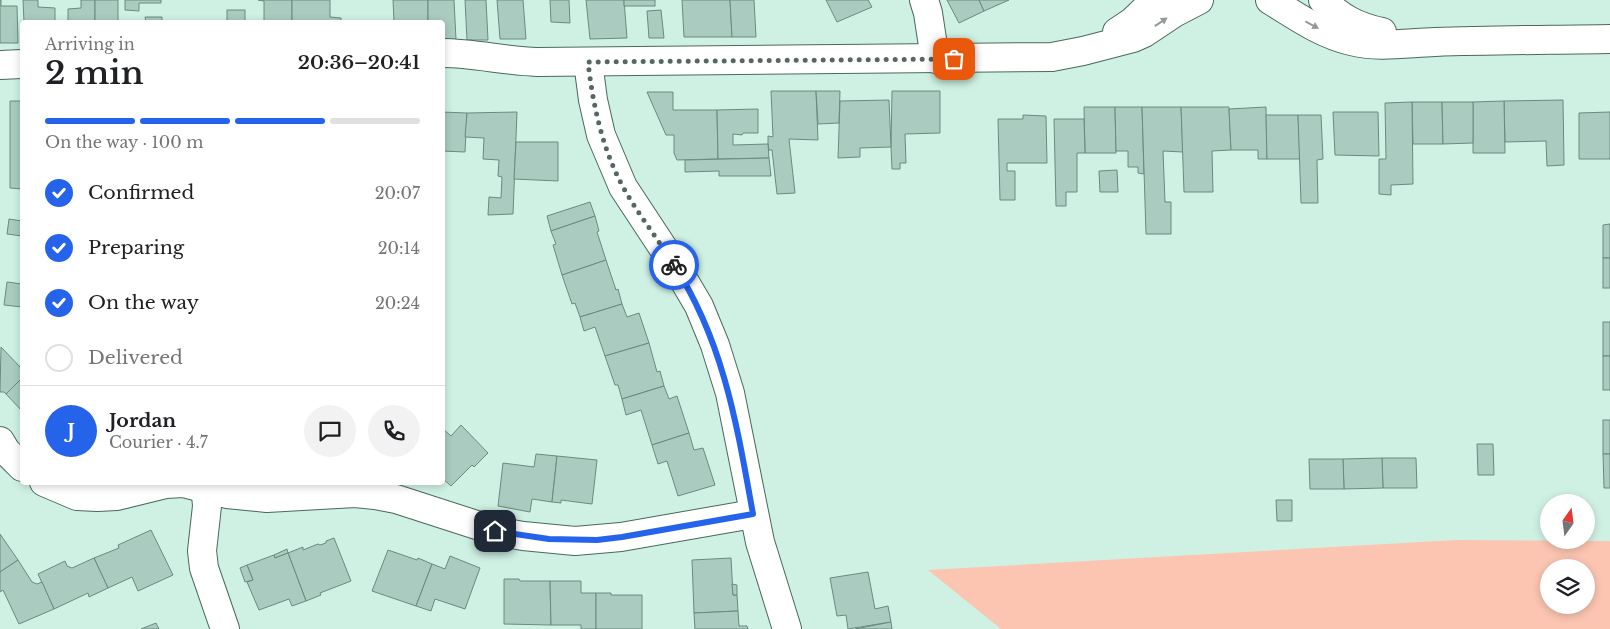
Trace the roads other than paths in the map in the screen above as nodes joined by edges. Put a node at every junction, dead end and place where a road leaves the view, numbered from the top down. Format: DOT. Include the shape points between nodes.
graph roads {
  1 [pos="924,0"];
  2 [pos="1155,0"];
  3 [pos="1199,0"];
  4 [pos="1270,0"];
  5 [pos="1323,0"];
  6 [pos="1610,40"];
  7 [pos="1432,42"];
  8 [pos="1083,51"];
  9 [pos="445,53"];
  10 [pos="935,59"];
  11 [pos="588,62"];
  12 [pos="20,64"];
  13 [pos="0,65"];
  14 [pos="0,441"];
  15 [pos="20,465"];
  16 [pos="51,485"];
  17 [pos="162,485"];
  18 [pos="205,485"];
  19 [pos="753,514"];
  20 [pos="225,629"];
  21 [pos="787,629"];
  1 -- 10 [label="street"];
  2 -- 8 [label="street" via="1121,29"];
  8 -- 3 [label="street, one-way" via="1144,33"];
  4 -- 7 [label="street, one-way" via="1317,29 1349,41 1378,45"];
  5 -- 7 [label="street" via="1360,27"];
  6 -- 7 [label="street"];
  8 -- 10 [label="street" via="1031,59"];
  9 -- 11 [label="street" via="514,62"];
  10 -- 11 [label="street"];
  11 -- 19 [label="street" via="601,135 623,187 687,285 715,345 730,393"];
  12 -- 13 [label="street"];
  14 -- 15 [label="street"];
  16 -- 17 [label="street" via="77,496 97,497 117,496"];
  18 -- 19 [label="street" via="227,494 267,498 355,493 375,495 495,531 576,541 622,537"];
  18 -- 20 [label="street" via="207,506 203,559"];
  19 -- 21 [label="street"];
}
